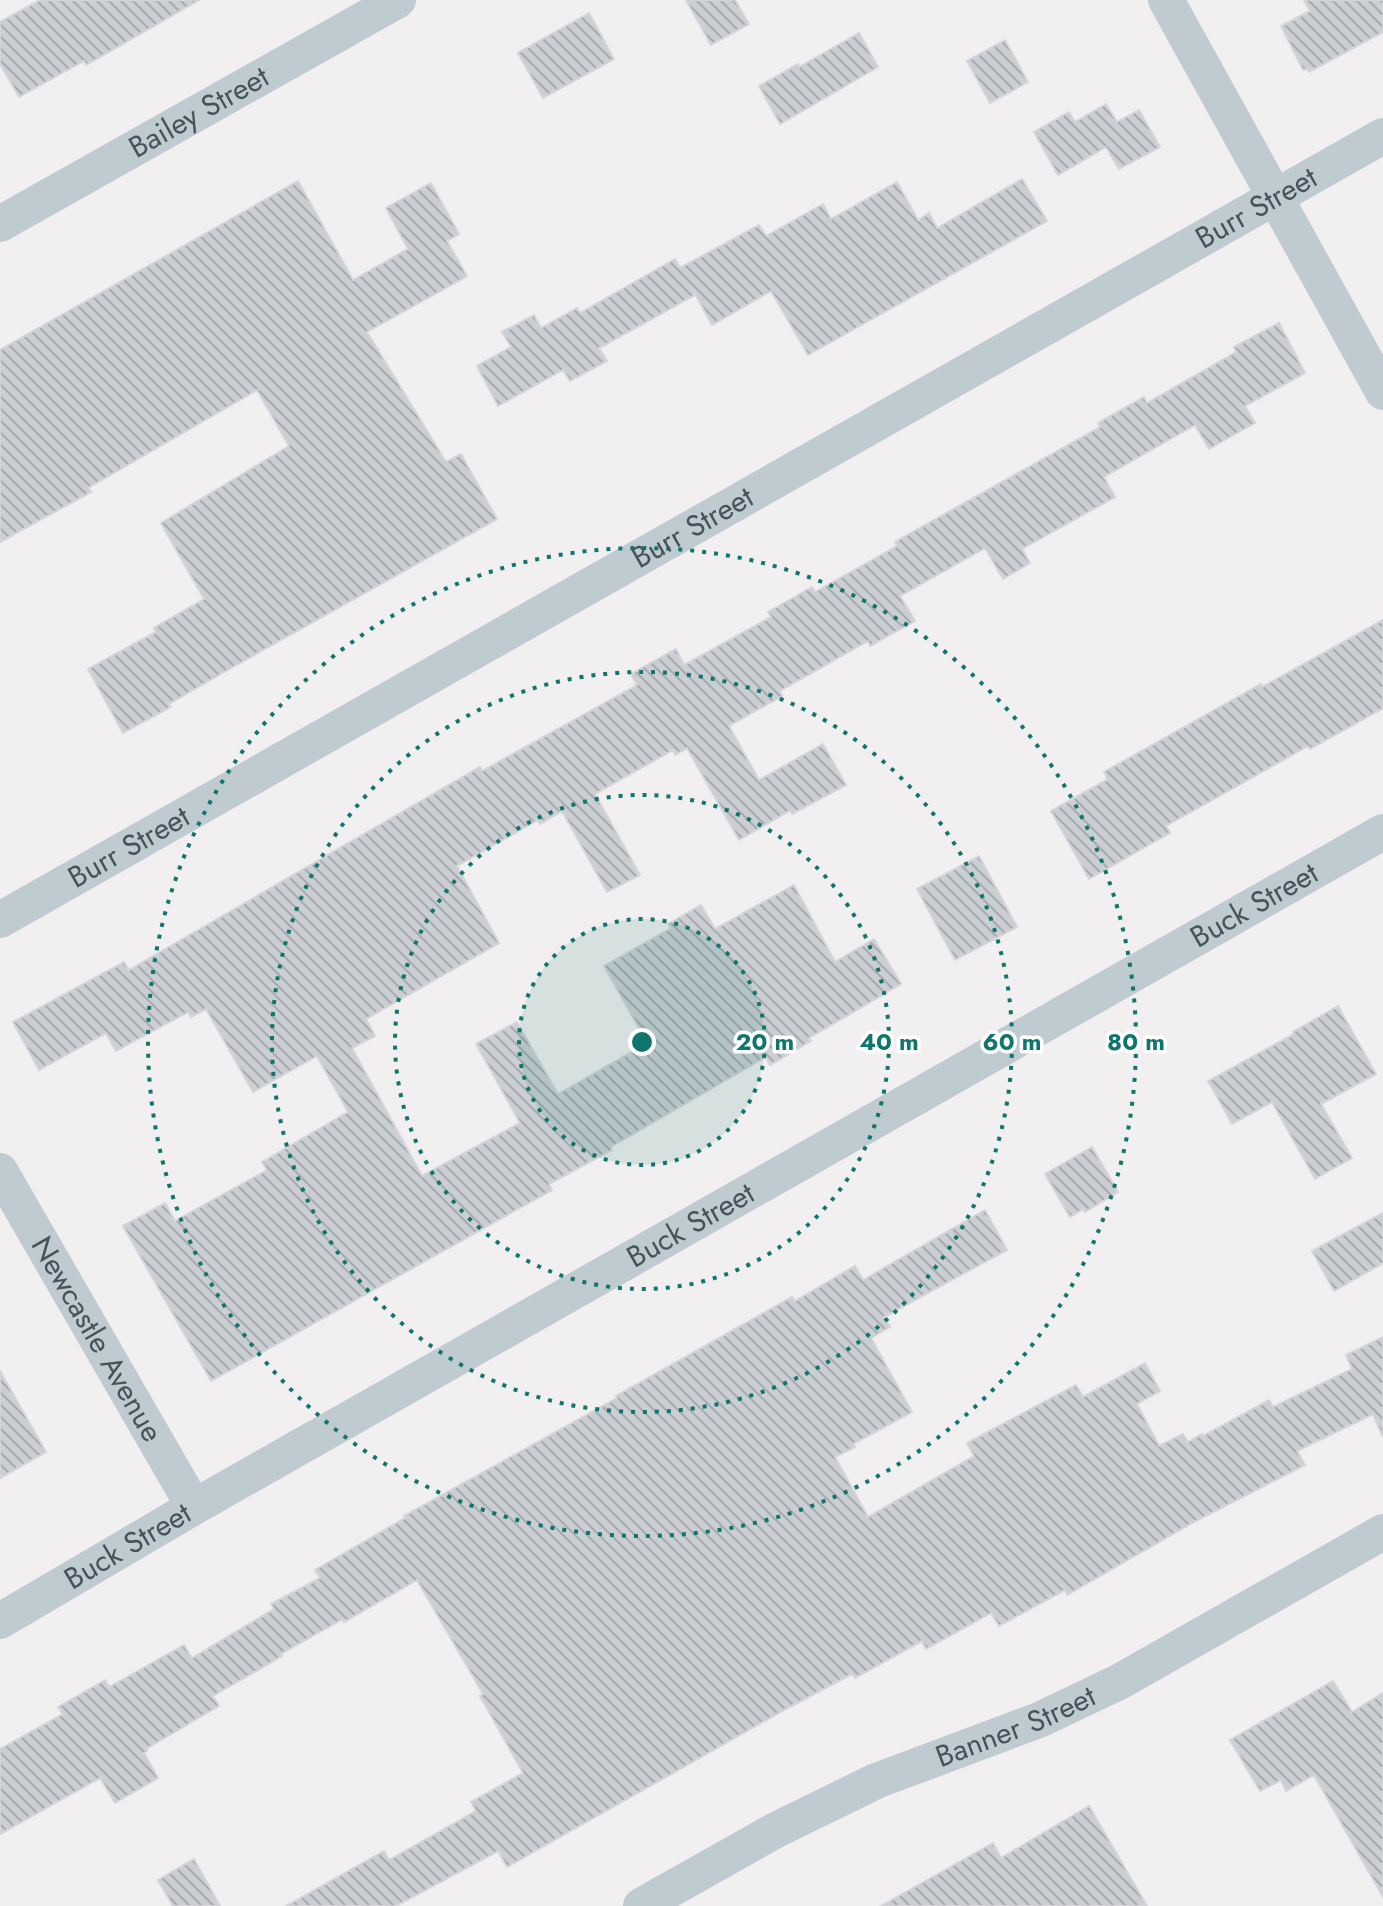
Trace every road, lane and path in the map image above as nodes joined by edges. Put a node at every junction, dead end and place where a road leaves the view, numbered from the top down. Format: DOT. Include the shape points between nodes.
graph roads {
  1 [pos="398,0"];
  2 [pos="1166,0"];
  3 [pos="1383,136"];
  4 [pos="1275,197"];
  5 [pos="0,224"];
  6 [pos="1383,392"];
  7 [pos="1383,832"];
  8 [pos="0,920"];
  9 [pos="0,1171"];
  10 [pos="194,1507"];
  11 [pos="1383,1532"];
  12 [pos="0,1621"];
  13 [pos="641,1906"];
  1 -- 5 [label="street, Bailey Street"];
  2 -- 4 [label="street"];
  3 -- 4 [label="street, Burr Street"];
  4 -- 6 [label="street"];
  4 -- 8 [label="street, Burr Street"];
  7 -- 10 [label="street, Buck Street"];
  9 -- 10 [label="street, Newcastle Avenue"];
  10 -- 12 [label="street, Buck Street"];
  11 -- 13 [label="street, Banner Street" via="1119,1682 1039,1720 876,1781"];
}
